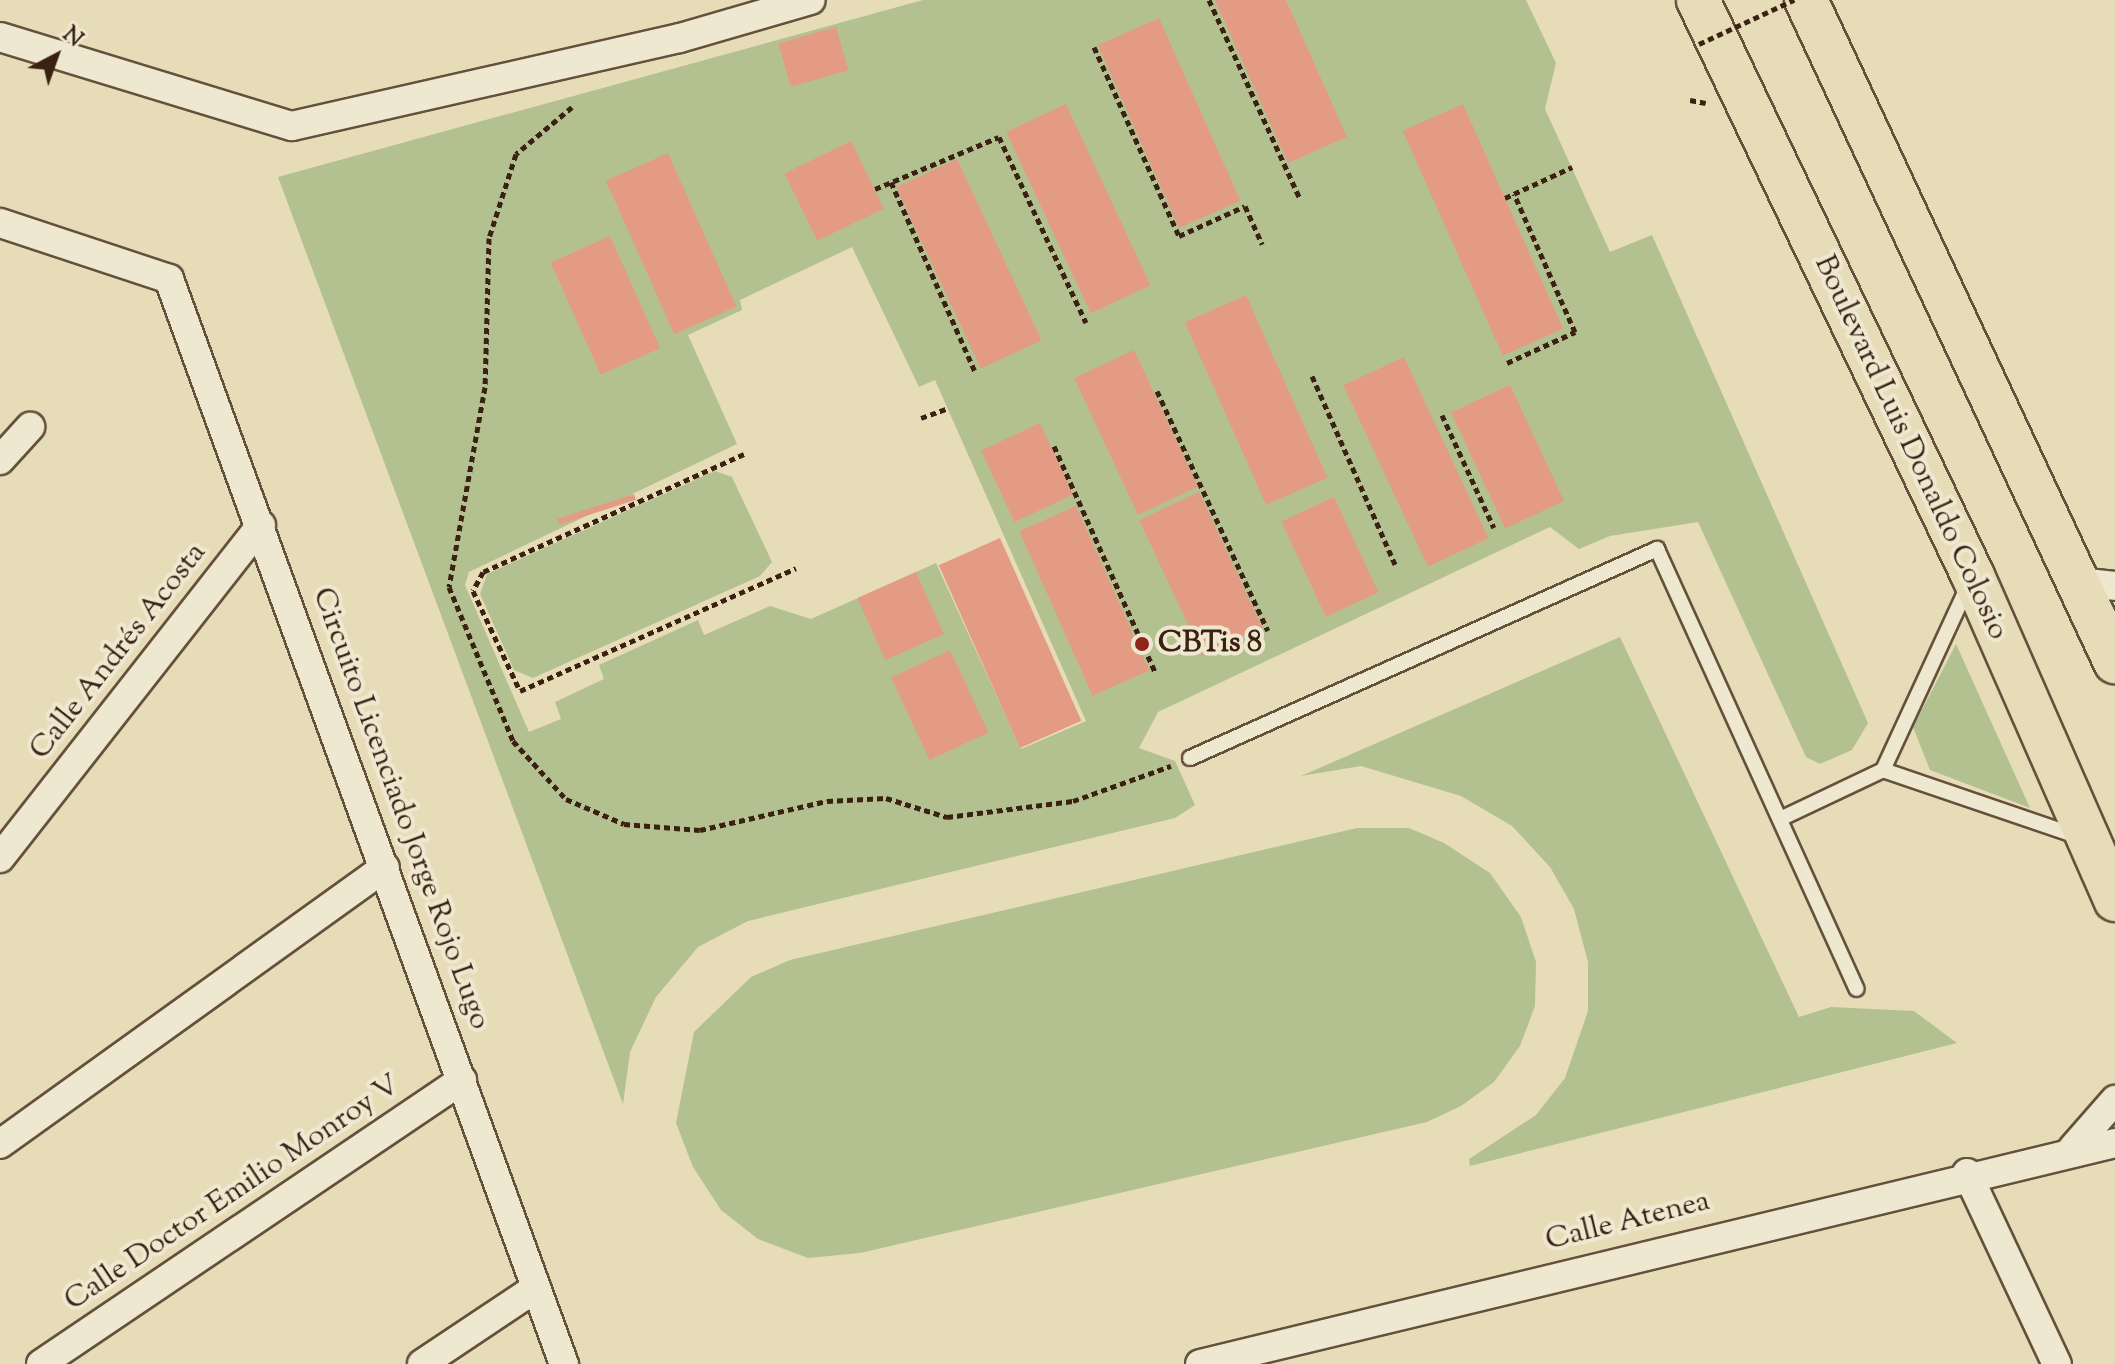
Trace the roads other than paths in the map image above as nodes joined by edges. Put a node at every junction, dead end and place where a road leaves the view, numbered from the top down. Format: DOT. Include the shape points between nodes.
graph roads {
  1 [pos="811,0"];
  2 [pos="1698,0"];
  3 [pos="1806,0"];
  4 [pos="0,37"];
  5 [pos="0,223"];
  6 [pos="30,427"];
  7 [pos="0,460"];
  8 [pos="261,525"];
  9 [pos="1973,576"];
  10 [pos="2096,584"];
  11 [pos="2115,662"];
  12 [pos="1190,758"];
  13 [pos="1883,770"];
  14 [pos="1780,819"];
  15 [pos="2087,839"];
  16 [pos="0,858"];
  17 [pos="385,867"];
  18 [pos="2115,900"];
  19 [pos="1857,989"];
  20 [pos="462,1080"];
  21 [pos="2115,1100"];
  22 [pos="2115,1143"];
  23 [pos="0,1144"];
  24 [pos="2073,1148"];
  25 [pos="1967,1173"];
  26 [pos="536,1288"];
  27 [pos="41,1364"];
  28 [pos="422,1364"];
  29 [pos="564,1364"];
  30 [pos="1200,1364"];
  31 [pos="2057,1364"];
  1 -- 4 [label="street" via="680,38 292,126"];
  2 -- 9 [label="main road, Boulevard Luis Donaldo Colosio"];
  3 -- 10 [label="main road"];
  5 -- 8 [label="street, Circuito Licenciado Jorge Rojo Lugo" via="169,279"];
  6 -- 7 [label="street"];
  8 -- 16 [label="street, Calle Andrés Acosta"];
  8 -- 17 [label="street, Circuito Licenciado Jorge Rojo Lugo"];
  9 -- 13 [label="lane"];
  9 -- 15 [label="main road, Boulevard Luis Donaldo Colosio"];
  10 -- 11 [label="main road"];
  12 -- 14 [label="lane" via="1657,549"];
  13 -- 14 [label="lane"];
  13 -- 15 [label="lane"];
  14 -- 19 [label="lane"];
  15 -- 18 [label="main road, Boulevard Luis Donaldo Colosio"];
  17 -- 20 [label="street, Circuito Licenciado Jorge Rojo Lugo"];
  17 -- 23 [label="street"];
  20 -- 26 [label="street, Circuito Licenciado Jorge Rojo Lugo"];
  20 -- 27 [label="street, Calle Doctor Emilio Monroy V"];
  21 -- 24 [label="street"];
  22 -- 24 [label="street, Calle Atenea"];
  24 -- 25 [label="street, Calle Atenea"];
  25 -- 30 [label="street, Calle Atenea"];
  25 -- 31 [label="street"];
  26 -- 28 [label="street"];
  26 -- 29 [label="street, Circuito Licenciado Jorge Rojo Lugo"];
}
